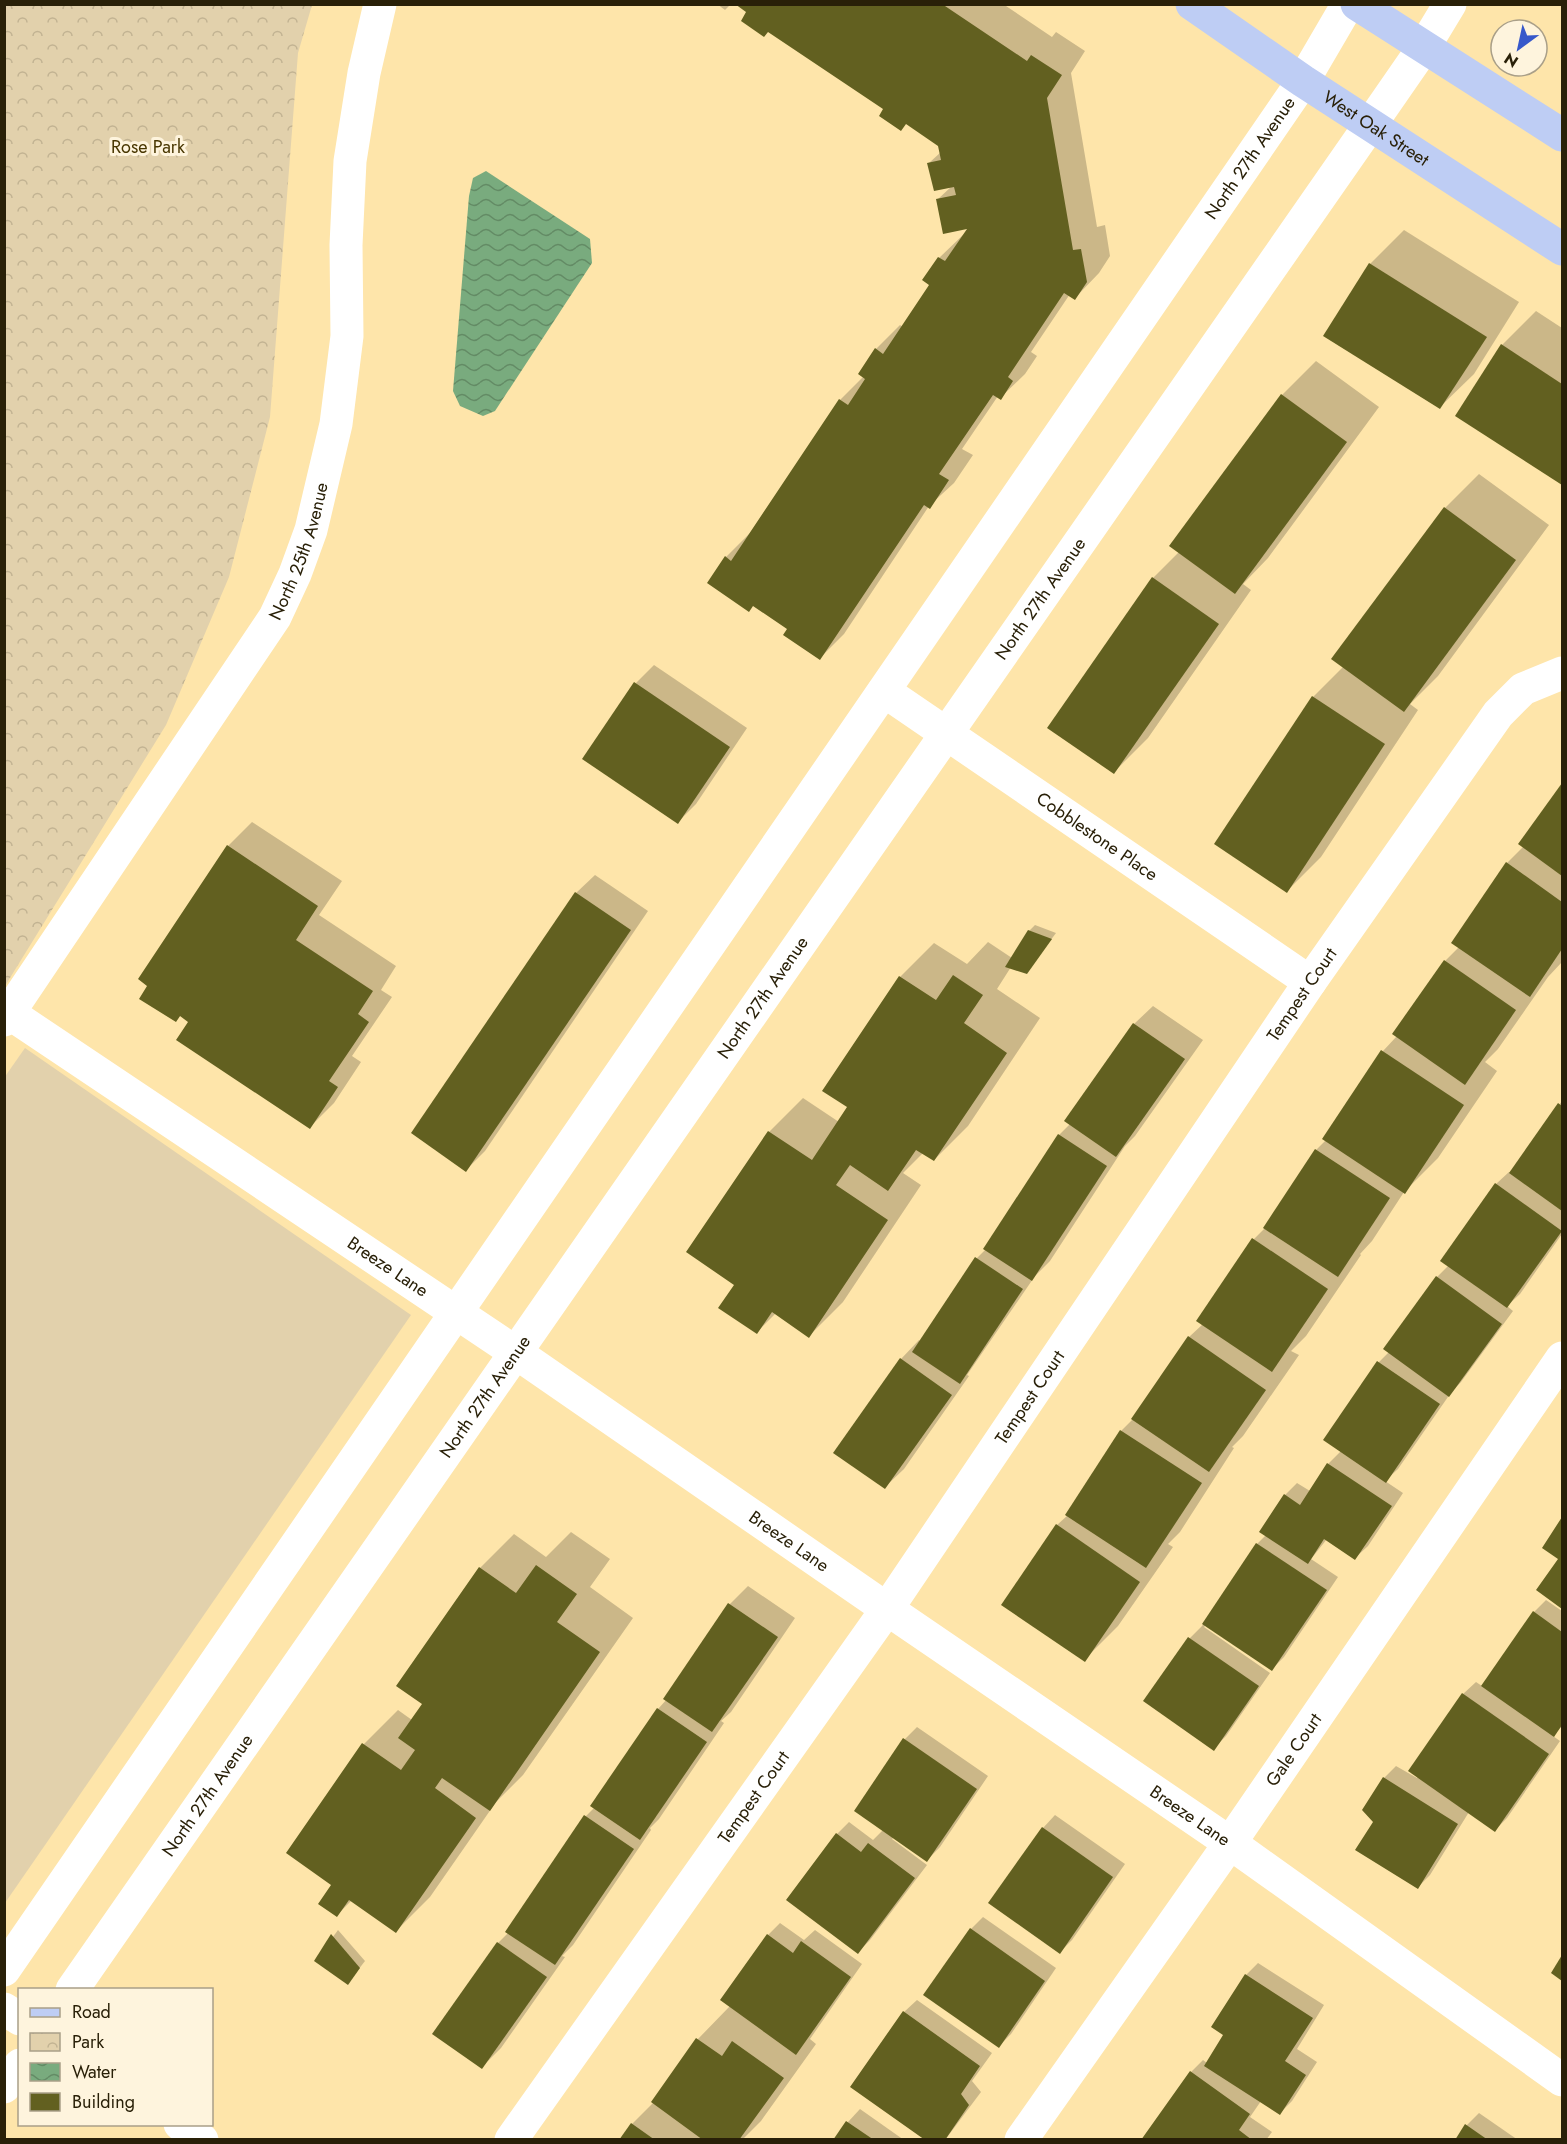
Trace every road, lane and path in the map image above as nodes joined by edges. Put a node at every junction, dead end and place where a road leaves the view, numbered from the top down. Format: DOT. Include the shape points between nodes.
graph roads {
  1 [pos="380,4"];
  2 [pos="1192,4"];
  3 [pos="1348,4"];
  4 [pos="1358,4"];
  5 [pos="1450,4"];
  6 [pos="1424,47"];
  7 [pos="1303,81"];
  8 [pos="1370,125"];
  9 [pos="1563,135"];
  10 [pos="1563,249"];
  11 [pos="1563,673"];
  12 [pos="884,691"];
  13 [pos="946,733"];
  14 [pos="1310,982"];
  15 [pos="7,1016"];
  16 [pos="457,1313"];
  17 [pos="515,1352"];
  18 [pos="1563,1358"];
  19 [pos="887,1610"];
  20 [pos="1230,1843"];
  21 [pos="4,1970"];
  22 [pos="73,1988"];
  23 [pos="4,2009"];
  24 [pos="18,2018"];
  25 [pos="18,2068"];
  26 [pos="1563,2080"];
  27 [pos="4,2087"];
  28 [pos="183,2126"];
  29 [pos="202,2139"];
  30 [pos="511,2139"];
  31 [pos="1021,2139"];
  1 -- 15 [label="street, North 25th Avenue" via="363,74 350,161 347,336 336,424 311,530 295,574 275,617"];
  2 -- 7 [label="main road, West Oak Street"];
  3 -- 7 [label="street, North 27th Avenue"];
  4 -- 6 [label="main road"];
  5 -- 6 [label="street, North 27th Avenue"];
  6 -- 8 [label="street, North 27th Avenue"];
  6 -- 9 [label="main road"];
  7 -- 8 [label="main road, West Oak Street"];
  7 -- 12 [label="street, North 27th Avenue"];
  8 -- 10 [label="main road, West Oak Street"];
  8 -- 13 [label="street, North 27th Avenue"];
  11 -- 14 [label="street, Tempest Court" via="1523,689 1498,714"];
  12 -- 13 [label="street, Cobblestone Place"];
  12 -- 16 [label="street, North 27th Avenue"];
  13 -- 14 [label="street, Cobblestone Place"];
  13 -- 17 [label="street, North 27th Avenue"];
  14 -- 19 [label="street, Tempest Court"];
  15 -- 16 [label="street, Breeze Lane"];
  16 -- 17 [label="street, Breeze Lane"];
  16 -- 21 [label="street, North 27th Avenue"];
  17 -- 19 [label="street, Breeze Lane"];
  17 -- 22 [label="street, North 27th Avenue"];
  18 -- 20 [label="street, Gale Court"];
  19 -- 20 [label="street, Breeze Lane"];
  19 -- 30 [label="street, Tempest Court"];
  20 -- 26 [label="street, Breeze Lane"];
  20 -- 31 [label="street, Gale Court"];
  23 -- 24 [label="street"];
  25 -- 27 [label="street"];
  28 -- 29 [label="street"];
}
